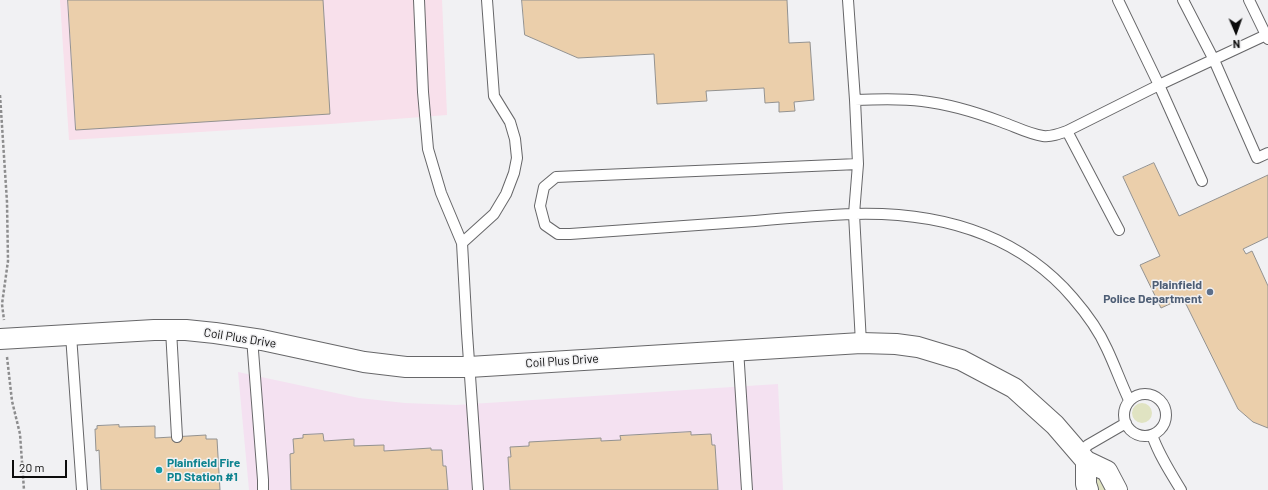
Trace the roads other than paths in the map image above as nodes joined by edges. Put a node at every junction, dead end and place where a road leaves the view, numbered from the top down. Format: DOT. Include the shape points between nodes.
graph roads {
  1 [pos="419,0"];
  2 [pos="487,0"];
  3 [pos="848,0"];
  4 [pos="1118,0"];
  5 [pos="1183,0"];
  6 [pos="1249,0"];
  7 [pos="1267,37"];
  8 [pos="1214,60"];
  9 [pos="1159,85"];
  10 [pos="855,100"];
  11 [pos="1067,131"];
  12 [pos="1268,153"];
  13 [pos="858,164"];
  14 [pos="1202,181"];
  15 [pos="854,214"];
  16 [pos="1119,230"];
  17 [pos="462,243"];
  18 [pos="171,330"];
  19 [pos="71,335"];
  20 [pos="3,338"];
  21 [pos="252,338"];
  22 [pos="861,343"];
  23 [pos="738,349"];
  24 [pos="469,367"];
  25 [pos="1129,400"];
  26 [pos="1126,424"];
  27 [pos="1152,434"];
  28 [pos="177,436"];
  29 [pos="1083,457"];
  30 [pos="82,490"];
  31 [pos="263,490"];
  32 [pos="478,490"];
  33 [pos="747,490"];
  34 [pos="1088,490"];
  35 [pos="1117,490"];
  36 [pos="1181,490"];
  1 -- 17 [label="lane" via="428,149 441,193"];
  2 -- 17 [label="lane" via="494,96 510,122 517,158 514,174 494,214"];
  3 -- 10 [label="lane"];
  4 -- 9 [label="lane"];
  5 -- 8 [label="lane"];
  6 -- 7 [label="lane"];
  7 -- 8 [label="lane"];
  8 -- 9 [label="lane"];
  8 -- 12 [label="lane" via="1257,158"];
  9 -- 11 [label="lane"];
  9 -- 14 [label="lane"];
  10 -- 11 [label="lane" via="922,101 967,110 1033,134 1045,136"];
  10 -- 13 [label="lane"];
  11 -- 16 [label="lane"];
  13 -- 15 [label="lane"];
  13 -- 15 [label="lane" via="556,177 544,187 540,206 545,225 558,234"];
  15 -- 22 [label="lane"];
  15 -- 25 [label="lane" via="902,215 941,221 982,233 1016,249 1044,269 1090,319 1107,348"];
  17 -- 24 [label="lane"];
  18 -- 19 [label="street, Coil Plus Drive"];
  18 -- 21 [label="street, Coil Plus Drive"];
  18 -- 28 [label="lane"];
  19 -- 20 [label="street, Coil Plus Drive"];
  19 -- 30 [label="lane"];
  21 -- 24 [label="street, Coil Plus Drive" via="364,362 406,367"];
  21 -- 31 [label="lane"];
  22 -- 23 [label="street, Coil Plus Drive"];
  22 -- 29 [label="street, Coil Plus Drive" via="896,344 961,360 1014,388 1055,425"];
  23 -- 24 [label="street, Coil Plus Drive"];
  23 -- 33 [label="lane"];
  24 -- 32 [label="lane"];
  25 -- 26 [label="lane" via="1123,413"];
  25 -- 27 [label="lane" via="1134,396 1148,393 1164,405 1166,419 1158,431"];
  26 -- 27 [label="lane" via="1138,435"];
  26 -- 29 [label="lane" via="1088,445"];
  27 -- 36 [label="lane" via="1157,449"];
  29 -- 34 [label="street"];
  29 -- 35 [label="street, Coil Plus Drive" via="1107,471"];
}
